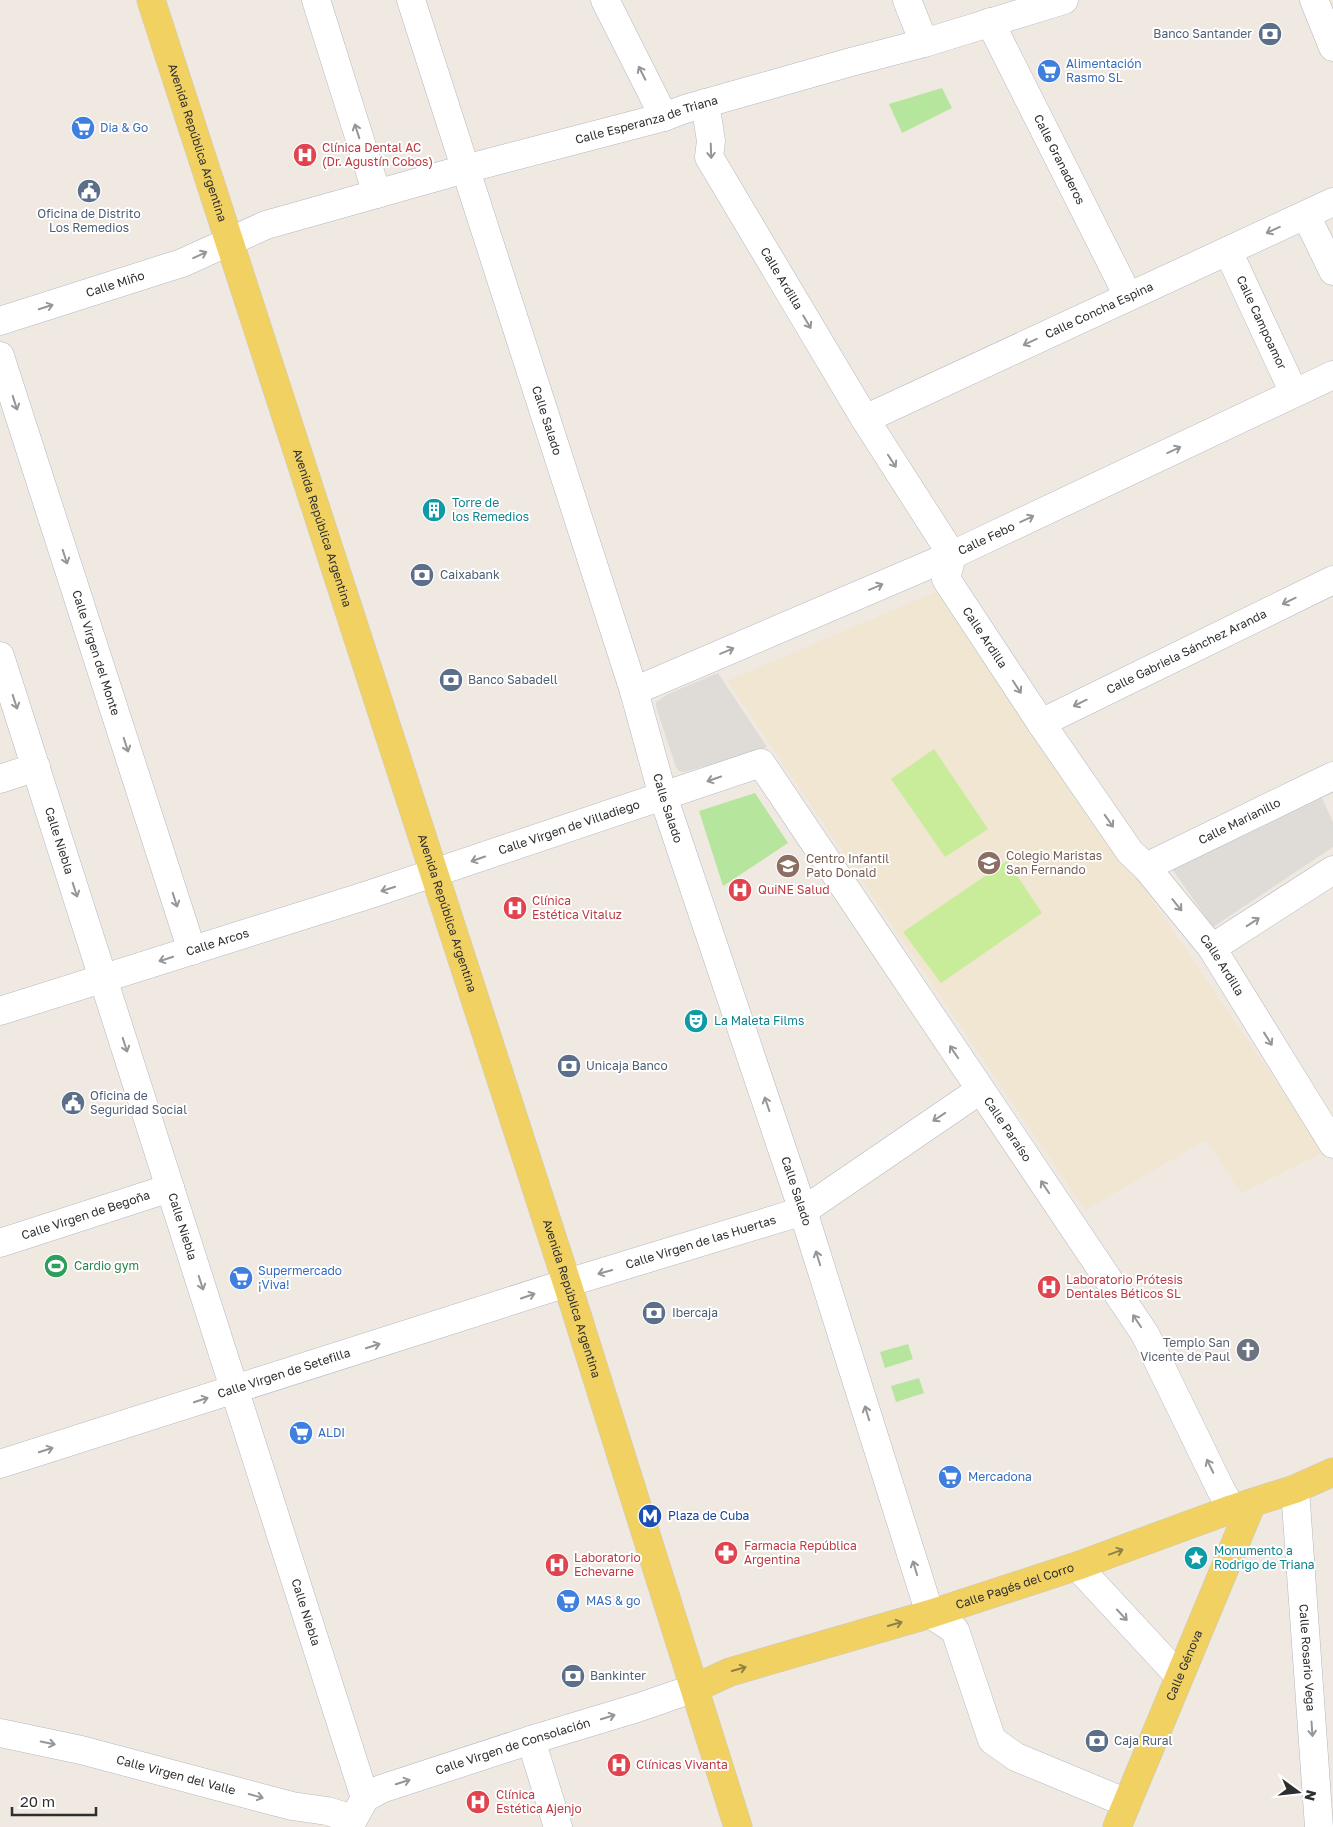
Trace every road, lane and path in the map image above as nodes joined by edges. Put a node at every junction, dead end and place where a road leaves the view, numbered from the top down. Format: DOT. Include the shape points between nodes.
graph roads {
  1 [pos="151,0"];
  2 [pos="316,0"];
  3 [pos="411,0"];
  4 [pos="605,0"];
  5 [pos="907,0"];
  6 [pos="1064,0"];
  7 [pos="1314,0"];
  8 [pos="1035,4"];
  9 [pos="990,22"];
  10 [pos="924,43"];
  11 [pos="1333,47"];
  12 [pos="705,103"];
  13 [pos="664,117"];
  14 [pos="465,169"];
  15 [pos="378,194"];
  16 [pos="1333,202"];
  17 [pos="1306,215"];
  18 [pos="230,241"];
  19 [pos="1228,251"];
  20 [pos="1333,271"];
  21 [pos="1128,296"];
  22 [pos="0,322"];
  23 [pos="0,356"];
  24 [pos="1333,374"];
  25 [pos="1294,393"];
  26 [pos="865,419"];
  27 [pos="952,555"];
  28 [pos="1333,580"];
  29 [pos="0,656"];
  30 [pos="634,691"];
  31 [pos="1041,723"];
  32 [pos="761,763"];
  33 [pos="36,767"];
  34 [pos="0,779"];
  35 [pos="1331,782"];
  36 [pos="663,796"];
  37 [pos="1146,867"];
  38 [pos="1333,870"];
  39 [pos="434,874"];
  40 [pos="1212,948"];
  41 [pos="192,951"];
  42 [pos="103,979"];
  43 [pos="0,1011"];
  44 [pos="980,1090"];
  45 [pos="1333,1144"];
  46 [pos="170,1188"];
  47 [pos="803,1210"];
  48 [pos="0,1243"];
  49 [pos="567,1283"];
  50 [pos="235,1389"];
  51 [pos="0,1464"];
  52 [pos="1333,1472"];
  53 [pos="1295,1488"];
  54 [pos="1242,1506"];
  55 [pos="1077,1566"];
  56 [pos="930,1614"];
  57 [pos="1179,1676"];
  58 [pos="694,1688"];
  59 [pos="0,1733"];
  60 [pos="531,1740"];
  61 [pos="356,1815"];
  62 [pos="1122,1815"];
  63 [pos="558,1827"];
  64 [pos="738,1827"];
  65 [pos="1319,1827"];
  1 -- 18 [label="main road, Avenida República Argentina"];
  15 -- 2 [label="street, one-way"];
  3 -- 14 [label="street, Calle Salado"];
  13 -- 4 [label="street, one-way"];
  5 -- 10 [label="street"];
  6 -- 8 [label="street, Calle Esperanza de Triana"];
  7 -- 11 [label="street"];
  8 -- 9 [label="street, Calle Esperanza de Triana"];
  9 -- 10 [label="street, Calle Esperanza de Triana"];
  9 -- 21 [label="street, Calle Granaderos"];
  10 -- 12 [label="street, Calle Esperanza de Triana"];
  12 -- 13 [label="street, Calle Esperanza de Triana"];
  12 -- 26 [label="street, Calle Ardilla, one-way" via="711,140 709,157"];
  13 -- 14 [label="street, Calle Esperanza de Triana"];
  14 -- 15 [label="street, Calle Esperanza de Triana"];
  14 -- 30 [label="street, Calle Salado"];
  15 -- 18 [label="street, Calle Esperanza de Triana" via="266,225"];
  16 -- 17 [label="street, Calle Concha Espina"];
  17 -- 19 [label="street, Calle Concha Espina, one-way"];
  17 -- 20 [label="street"];
  22 -- 18 [label="street, Calle Miño, one-way" via="182,263"];
  18 -- 39 [label="main road, Avenida República Argentina"];
  19 -- 21 [label="street, Calle Concha Espina"];
  19 -- 25 [label="street, Calle Campoamor"];
  21 -- 26 [label="street, Calle Concha Espina, one-way"];
  23 -- 41 [label="street, Calle Virgen del Monte, one-way"];
  24 -- 25 [label="street, Calle Febo"];
  27 -- 25 [label="street, Calle Febo, one-way"];
  26 -- 27 [label="street, Calle Ardilla, one-way"];
  30 -- 27 [label="street, Calle Febo, one-way"];
  27 -- 31 [label="street, Calle Ardilla, one-way" via="946,579"];
  28 -- 31 [label="street, Calle Gabriela Sánchez Aranda, one-way"];
  29 -- 33 [label="street, Calle Niebla, one-way"];
  30 -- 36 [label="street, Calle Salado"];
  31 -- 37 [label="street, Calle Ardilla, one-way" via="1130,852"];
  32 -- 36 [label="street, Calle Virgen de Villadiego, one-way"];
  44 -- 32 [label="street, Calle Paraíso, one-way"];
  33 -- 34 [label="street"];
  33 -- 42 [label="street, Calle Niebla, one-way"];
  35 -- 37 [label="street, Calle Marianillo"];
  36 -- 39 [label="street, Calle Virgen de Villadiego, one-way"];
  47 -- 36 [label="street, Calle Salado, one-way"];
  37 -- 40 [label="street, Calle Ardilla, one-way"];
  40 -- 38 [label="street, one-way"];
  39 -- 41 [label="street, Calle Arcos, one-way"];
  39 -- 49 [label="main road, Avenida República Argentina"];
  40 -- 45 [label="street, Calle Ardilla, one-way"];
  41 -- 42 [label="street, Calle Arcos, one-way"];
  42 -- 43 [label="street, Calle Arcos"];
  42 -- 46 [label="street, Calle Niebla, one-way"];
  44 -- 47 [label="street, Calle Virgen de las Huertas, one-way"];
  54 -- 44 [label="street, Calle Paraíso, one-way" via="1221,1490 1145,1334"];
  46 -- 48 [label="street, Calle Virgen de Begoña"];
  46 -- 50 [label="street, Calle Niebla, one-way"];
  47 -- 49 [label="street, Calle Virgen de las Huertas, one-way"];
  56 -- 47 [label="street, Calle Salado, one-way"];
  50 -- 49 [label="street, Calle Virgen de Setefilla, one-way"];
  49 -- 58 [label="main road, Avenida República Argentina"];
  51 -- 50 [label="street, Calle Virgen de Setefilla, one-way"];
  50 -- 61 [label="street, Calle Niebla"];
  52 -- 53 [label="main road, Calle Pagés del Corro"];
  53 -- 54 [label="main road, Calle Pagés del Corro"];
  53 -- 65 [label="street, Calle Rosario Vega, one-way"];
  55 -- 54 [label="main road, Calle Pagés del Corro, one-way"];
  54 -- 57 [label="main road, Calle Génova"];
  55 -- 56 [label="main road, Calle Pagés del Corro"];
  55 -- 57 [label="street, one-way"];
  58 -- 56 [label="main road, Calle Pagés del Corro, one-way" via="730,1672"];
  56 -- 62 [label="street" via="955,1630 992,1740 1016,1757"];
  57 -- 62 [label="main road, Calle Génova"];
  60 -- 58 [label="street, Calle Virgen de Consolación, one-way"];
  58 -- 64 [label="main road, Avenida República Argentina"];
  59 -- 61 [label="street, Calle Virgen del Valle, one-way" via="81,1750 292,1806"];
  61 -- 60 [label="street, Calle Virgen de Consolación, one-way" via="381,1789"];
  60 -- 63 [label="street"];
}
